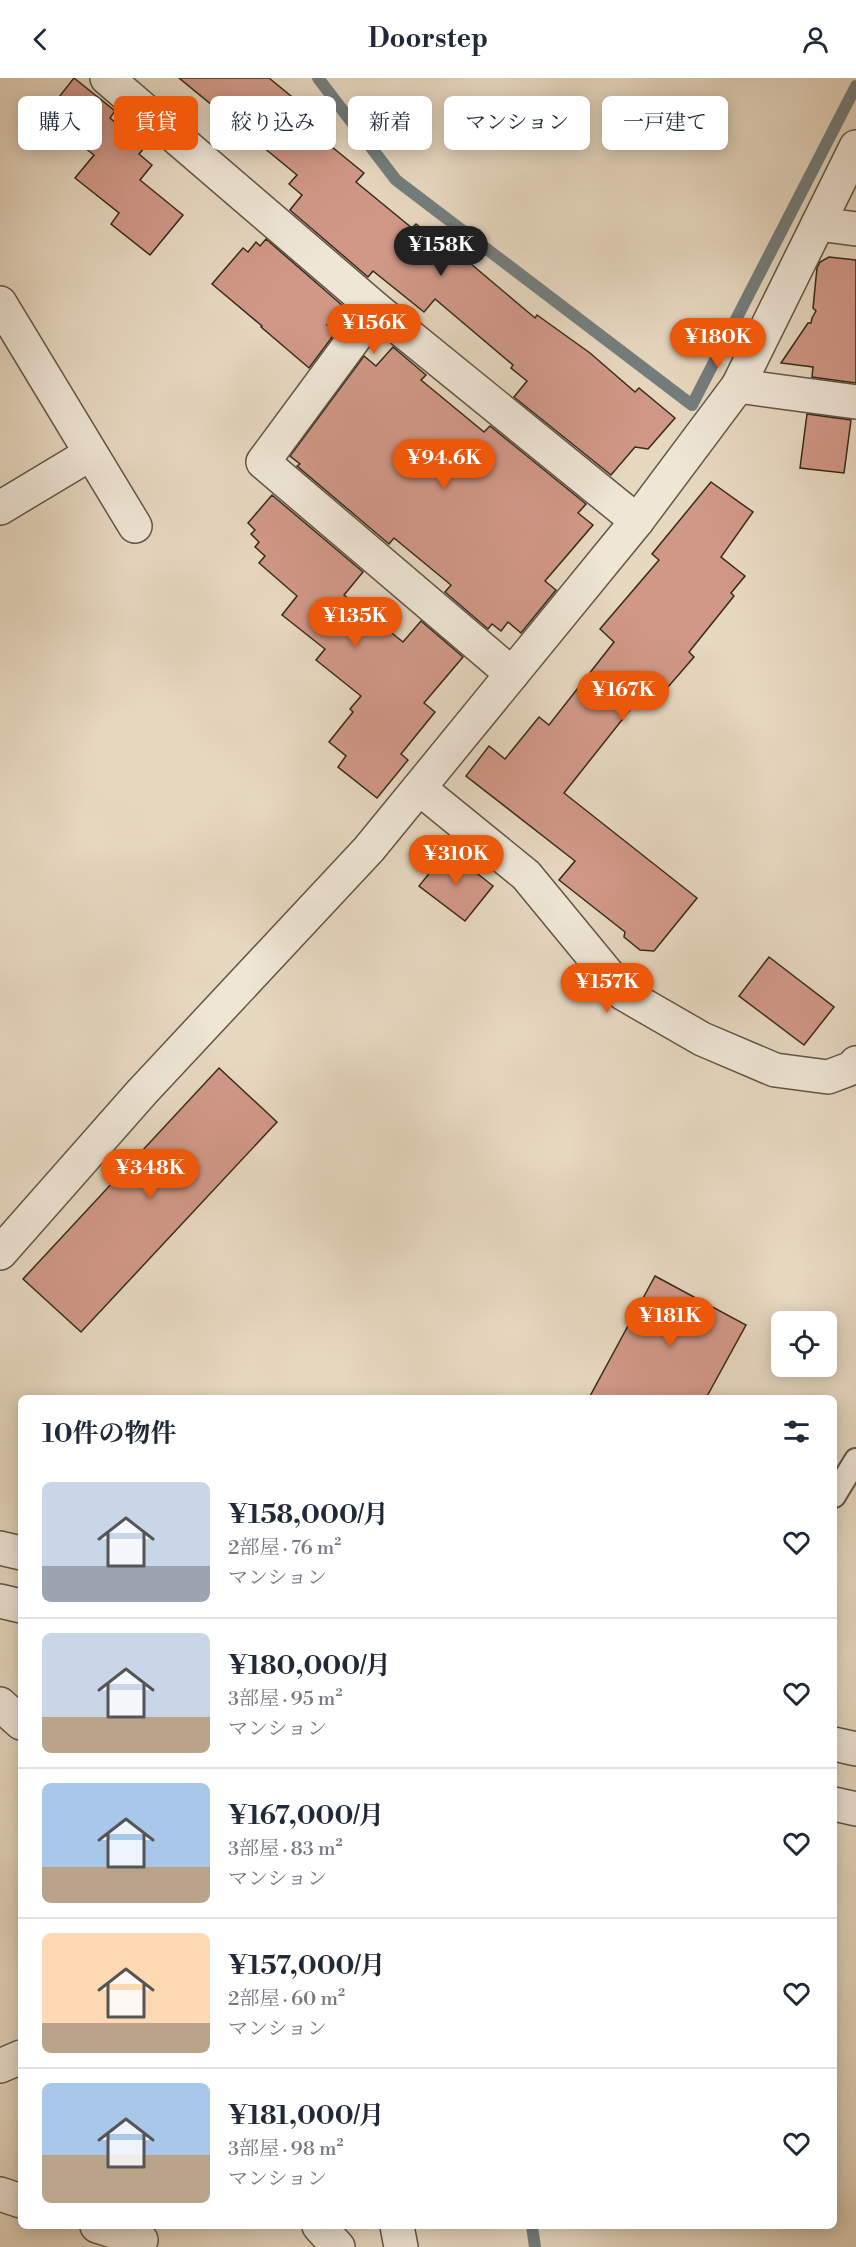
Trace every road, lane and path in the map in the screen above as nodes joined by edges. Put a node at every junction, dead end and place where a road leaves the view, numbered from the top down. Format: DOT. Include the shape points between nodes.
graph roads {
  1 [pos="107,78"];
  2 [pos="856,147"];
  3 [pos="818,224"];
  4 [pos="856,229"];
  5 [pos="0,303"];
  6 [pos="376,309"];
  7 [pos="738,386"];
  8 [pos="856,402"];
  9 [pos="90,454"];
  10 [pos="0,508"];
  11 [pos="637,521"];
  12 [pos="135,526"];
  13 [pos="512,674"];
  14 [pos="419,788"];
  15 [pos="856,1064"];
  16 [pos="0,1253"];
  17 [pos="856,1460"];
  18 [pos="837,1491"];
  19 [pos="0,1548"];
  20 [pos="18,1552"];
  21 [pos="0,1601"];
  22 [pos="18,1605"];
  23 [pos="0,1704"];
  24 [pos="18,1719"];
  25 [pos="837,1745"];
  26 [pos="856,1749"];
  27 [pos="837,1805"];
  28 [pos="856,1809"];
  29 [pos="18,2058"];
  30 [pos="0,2066"];
  31 [pos="0,2194"];
  32 [pos="18,2200"];
  33 [pos="110,2229"];
  34 [pos="322,2229"];
  35 [pos="397,2229"];
  36 [pos="144,2238"];
  37 [pos="339,2247"];
  38 [pos="400,2247"];
  1 -- 6 [label="street"];
  2 -- 3 [label="street"];
  3 -- 4 [label="street"];
  3 -- 7 [label="street"];
  5 -- 9 [label="street"];
  6 -- 11 [label="street"];
  6 -- 13 [label="street" via="263,462"];
  7 -- 8 [label="street"];
  7 -- 11 [label="street"];
  9 -- 10 [label="street"];
  9 -- 12 [label="street"];
  11 -- 13 [label="street"];
  13 -- 14 [label="street"];
  14 -- 15 [label="street" via="526,875 624,994 702,1039 775,1070 828,1077"];
  14 -- 16 [label="street" via="369,849 142,1092"];
  17 -- 18 [label="lane"];
  19 -- 20 [label="street"];
  21 -- 22 [label="street"];
  23 -- 24 [label="street"];
  25 -- 26 [label="street"];
  27 -- 28 [label="street"];
  29 -- 30 [label="street"];
  31 -- 32 [label="street"];
  33 -- 36 [label="street"];
  34 -- 37 [label="street"];
  35 -- 38 [label="street"];
}
